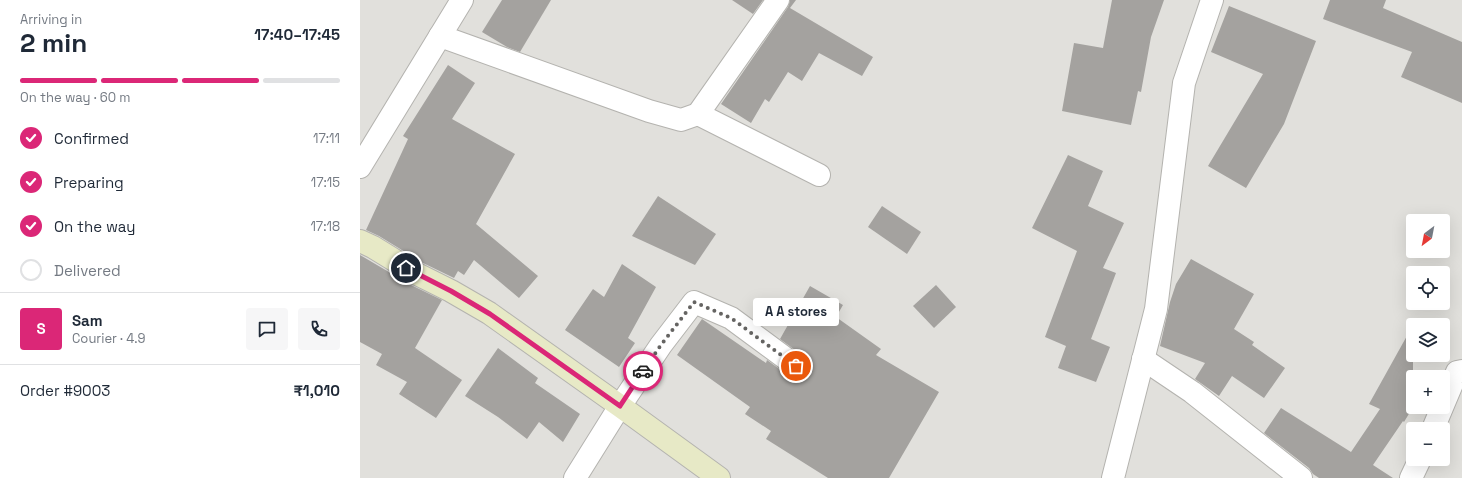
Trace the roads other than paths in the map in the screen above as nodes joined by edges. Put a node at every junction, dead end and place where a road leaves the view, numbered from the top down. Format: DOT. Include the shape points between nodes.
graph roads {
  1 [pos="462,0"];
  2 [pos="778,0"];
  3 [pos="1212,0"];
  4 [pos="440,36"];
  5 [pos="698,114"];
  6 [pos="360,168"];
  7 [pos="819,175"];
  8 [pos="360,241"];
  9 [pos="1143,359"];
  10 [pos="796,366"];
  11 [pos="1462,371"];
  12 [pos="620,406"];
  13 [pos="1436,422"];
  14 [pos="1417,466"];
  15 [pos="575,478"];
  16 [pos="719,478"];
  17 [pos="1113,478"];
  18 [pos="1301,478"];
  19 [pos="1411,478"];
  1 -- 4 [label="street"];
  2 -- 5 [label="street"];
  3 -- 9 [label="street" via="1184,83 1156,309"];
  4 -- 5 [label="street" via="649,111 681,120"];
  4 -- 6 [label="street"];
  5 -- 7 [label="street"];
  8 -- 12 [label="main road" via="490,314"];
  9 -- 17 [label="street"];
  9 -- 18 [label="street" via="1192,392"];
  10 -- 12 [label="street" via="731,318 694,302"];
  11 -- 13 [label="street" via="1457,372"];
  12 -- 15 [label="street"];
  12 -- 16 [label="main road"];
  14 -- 19 [label="street"];
}
